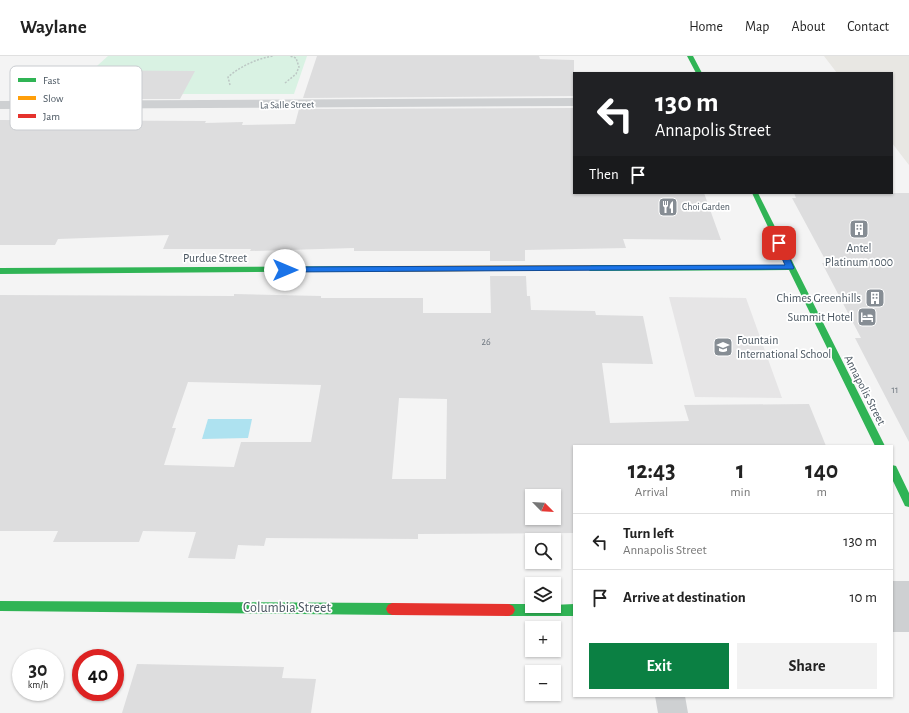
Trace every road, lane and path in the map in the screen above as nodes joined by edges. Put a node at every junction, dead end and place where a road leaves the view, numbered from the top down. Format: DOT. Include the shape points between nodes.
graph roads {
  1 [pos="273,56"];
  2 [pos="690,56"];
  3 [pos="698,72"];
  4 [pos="573,102"];
  5 [pos="0,105"];
  6 [pos="10,105"];
  7 [pos="142,106"];
  8 [pos="242,106"];
  9 [pos="755,194"];
  10 [pos="790,268"];
  11 [pos="0,271"];
  12 [pos="879,445"];
  13 [pos="893,471"];
  14 [pos="909,503"];
  15 [pos="893,594"];
  16 [pos="909,594"];
  17 [pos="0,606"];
  18 [pos="573,610"];
  19 [pos="893,618"];
  20 [pos="909,618"];
  21 [pos="670,697"];
  22 [pos="673,713"];
  1 -- 8 [label="path" via="244,66 228,78"];
  2 -- 3 [label="street"];
  4 -- 8 [label="street, La Salle Street"];
  5 -- 6 [label="street, La Salle Street"];
  7 -- 8 [label="street, La Salle Street"];
  9 -- 10 [label="street, Annapolis Street"];
  10 -- 11 [label="street, Purdue Street"];
  10 -- 12 [label="street, Annapolis Street"];
  13 -- 14 [label="street"];
  15 -- 16 [label="street"];
  17 -- 18 [label="street, Columbia Street"];
  19 -- 20 [label="street"];
  21 -- 22 [label="street"];
}
